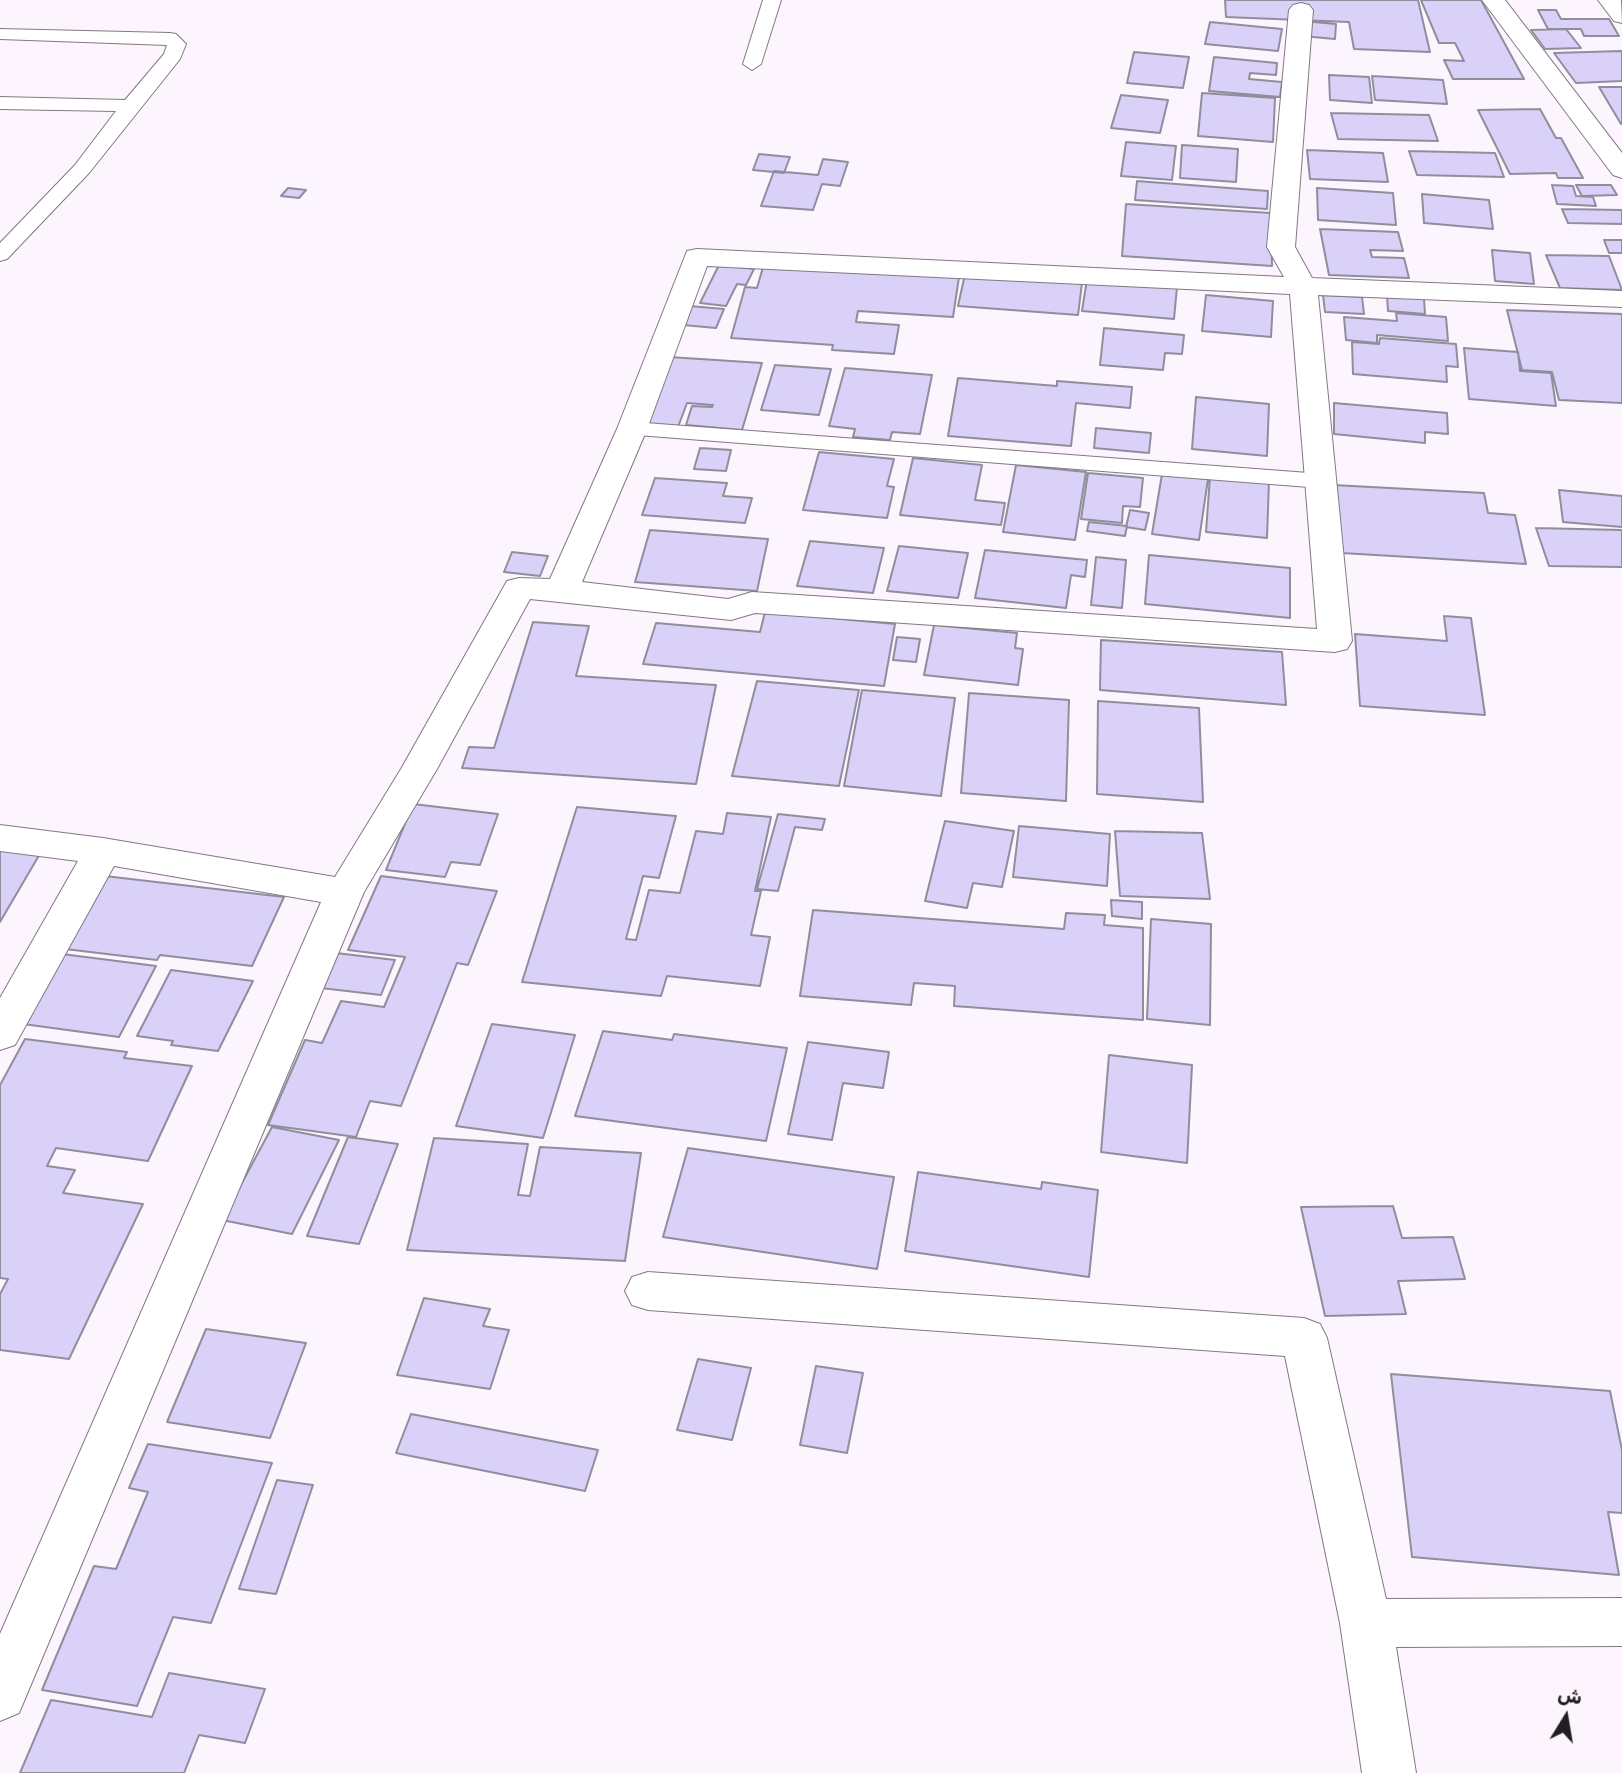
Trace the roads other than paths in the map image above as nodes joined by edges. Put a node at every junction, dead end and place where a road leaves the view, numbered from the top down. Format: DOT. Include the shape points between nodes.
graph roads {
  1 [pos="772,0"];
  2 [pos="1493,0"];
  3 [pos="1609,0"];
  4 [pos="1301,10"];
  5 [pos="1622,16"];
  6 [pos="0,34"];
  7 [pos="752,64"];
  8 [pos="0,103"];
  9 [pos="130,106"];
  10 [pos="1622,170"];
  11 [pos="0,255"];
  12 [pos="1303,286"];
  13 [pos="1622,299"];
  14 [pos="632,429"];
  15 [pos="1322,481"];
  16 [pos="562,590"];
  17 [pos="0,838"];
  18 [pos="103,851"];
  19 [pos="345,892"];
  20 [pos="0,1034"];
  21 [pos="648,1291"];
  22 [pos="1622,1622"];
  23 [pos="1366,1623"];
  24 [pos="0,1695"];
  25 [pos="1389,1773"];
  1 -- 7 [label="lane"];
  2 -- 10 [label="street"];
  3 -- 5 [label="street"];
  4 -- 12 [label="street" via="1281,247"];
  6 -- 9 [label="lane" via="170,38 177,44 173,55"];
  8 -- 9 [label="lane"];
  9 -- 11 [label="lane" via="82,169"];
  12 -- 13 [label="street"];
  12 -- 14 [label="street" via="697,257"];
  12 -- 15 [label="street"];
  14 -- 15 [label="lane"];
  14 -- 16 [label="street"];
  15 -- 16 [label="street" via="1335,641 751,602 731,610"];
  16 -- 19 [label="street" via="519,588"];
  17 -- 18 [label="street"];
  18 -- 19 [label="street"];
  18 -- 20 [label="street"];
  19 -- 24 [label="street"];
  21 -- 23 [label="street" via="1304,1338"];
  22 -- 23 [label="street"];
  23 -- 25 [label="street"];
}
